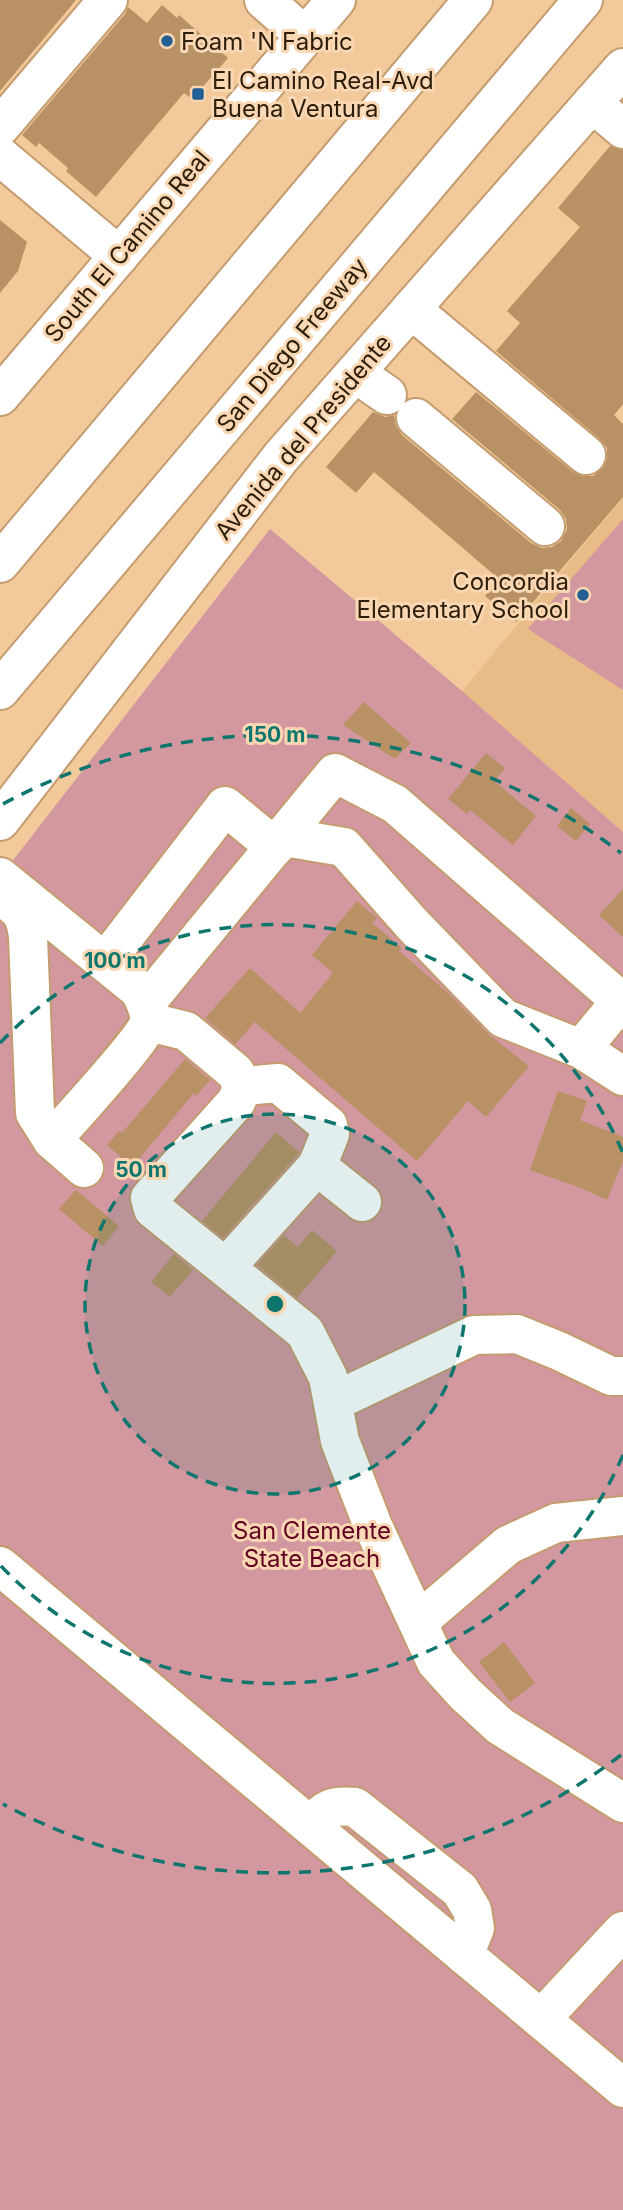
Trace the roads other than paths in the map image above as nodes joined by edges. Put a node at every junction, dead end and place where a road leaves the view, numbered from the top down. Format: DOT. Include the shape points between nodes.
graph roads {
  1 [pos="108,0"];
  2 [pos="264,0"];
  3 [pos="336,0"];
  4 [pos="474,0"];
  5 [pos="583,0"];
  6 [pos="305,36"];
  7 [pos="623,68"];
  8 [pos="592,103"];
  9 [pos="0,127"];
  10 [pos="623,129"];
  11 [pos="0,156"];
  12 [pos="119,256"];
  13 [pos="411,309"];
  14 [pos="355,373"];
  15 [pos="0,396"];
  16 [pos="586,455"];
  17 [pos="545,526"];
  18 [pos="0,563"];
  19 [pos="0,690"];
  20 [pos="0,821"];
  21 [pos="279,842"];
  22 [pos="0,877"];
  23 [pos="0,895"];
  24 [pos="105,962"];
  25 [pos="622,1002"];
  26 [pos="148,1013"];
  27 [pos="581,1049"];
  28 [pos="623,1076"];
  29 [pos="243,1086"];
  30 [pos="52,1140"];
  31 [pos="317,1166"];
  32 [pos="84,1168"];
  33 [pos="362,1202"];
  34 [pos="226,1268"];
  35 [pos="623,1376"];
  36 [pos="333,1402"];
  37 [pos="623,1516"];
  38 [pos="0,1566"];
  39 [pos="419,1621"];
  40 [pos="623,1803"];
  41 [pos="623,1931"];
  42 [pos="541,2019"];
  43 [pos="623,2088"];
  1 -- 9 [label="main road"];
  2 -- 6 [label="main road"];
  3 -- 6 [label="main road, South El Camino Real"];
  4 -- 18 [label="main road"];
  5 -- 19 [label="main road, San Diego Freeway"];
  6 -- 12 [label="main road, South El Camino Real"];
  7 -- 8 [label="main road, Avenida del Presidente"];
  8 -- 10 [label="main road"];
  8 -- 13 [label="main road, Avenida del Presidente"];
  11 -- 12 [label="main road"];
  12 -- 15 [label="main road, South El Camino Real"];
  13 -- 14 [label="main road, Avenida del Presidente"];
  13 -- 16 [label="main road"];
  14 -- 17 [label="main road"];
  14 -- 20 [label="main road, Avenida del Presidente" via="281,457"];
  21 -- 24 [label="main road" via="225,806"];
  21 -- 25 [label="main road" via="335,773 395,804"];
  21 -- 26 [label="main road"];
  21 -- 27 [label="main road" via="344,847 503,1017"];
  22 -- 24 [label="main road"];
  23 -- 30 [label="main road" via="26,918 33,1098 35,1113"];
  24 -- 26 [label="main road" via="139,990"];
  25 -- 27 [label="main road"];
  26 -- 29 [label="main road" via="187,1031 235,1072"];
  26 -- 30 [label="main road" via="135,1043"];
  27 -- 28 [label="main road"];
  29 -- 31 [label="main road" via="278,1083 328,1125 330,1134"];
  29 -- 34 [label="main road" via="236,1102 150,1198 153,1209"];
  30 -- 32 [label="main road"];
  31 -- 33 [label="main road"];
  31 -- 34 [label="main road"];
  34 -- 36 [label="main road" via="305,1332 328,1377"];
  35 -- 36 [label="main road" via="611,1376 517,1334 474,1335"];
  36 -- 39 [label="main road" via="341,1441 373,1526"];
  37 -- 39 [label="main road" via="556,1523 508,1545"];
  38 -- 42 [label="main road" via="310,1825 325,1810 355,1807 460,1890 472,1910 475,1928 464,1955"];
  39 -- 40 [label="main road" via="436,1662 465,1695 500,1726"];
  41 -- 42 [label="main road"];
  42 -- 43 [label="main road"];
}
